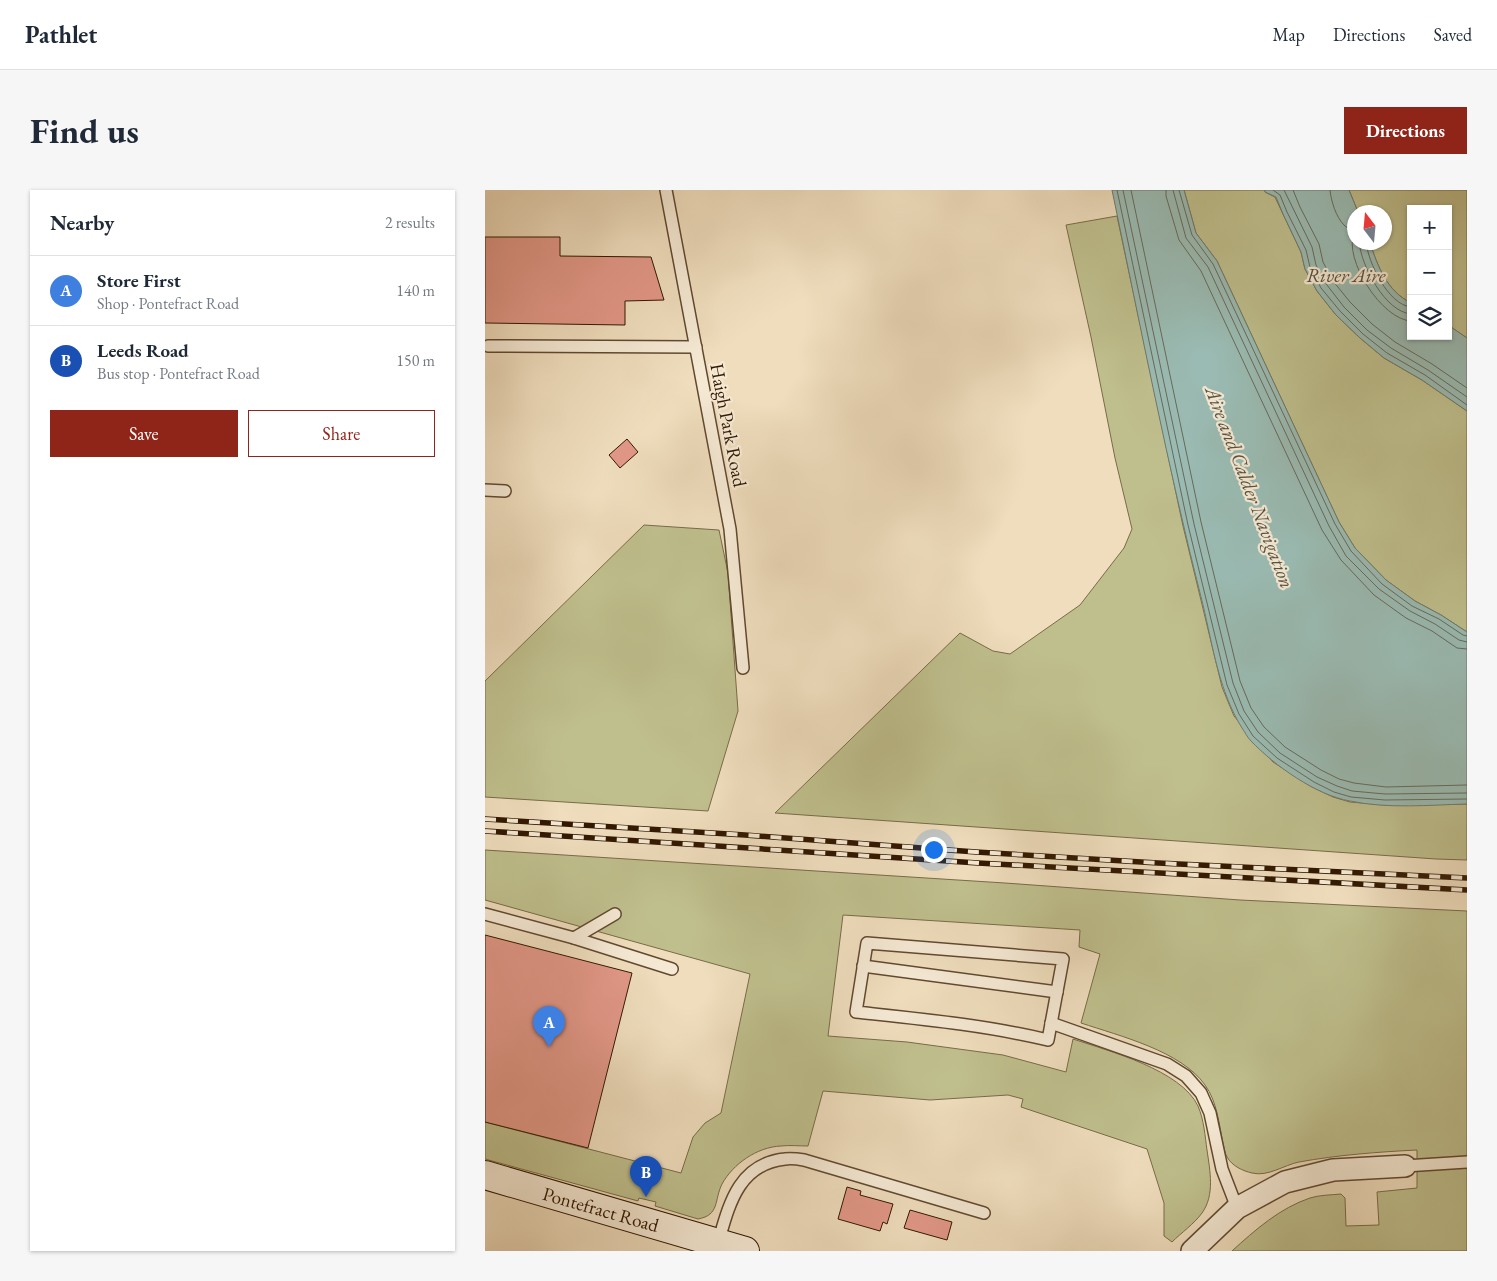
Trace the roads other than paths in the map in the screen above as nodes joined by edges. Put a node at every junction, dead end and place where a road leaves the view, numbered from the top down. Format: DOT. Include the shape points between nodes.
graph roads {
  1 [pos="667,190"];
  2 [pos="488,346"];
  3 [pos="696,348"];
  4 [pos="485,490"];
  5 [pos="505,491"];
  6 [pos="743,668"];
  7 [pos="485,914"];
  8 [pos="615,914"];
  9 [pos="575,938"];
  10 [pos="863,966"];
  11 [pos="672,970"];
  12 [pos="1057,992"];
  13 [pos="1051,1024"];
  14 [pos="1467,1162"];
  15 [pos="1405,1166"];
  16 [pos="485,1175"];
  17 [pos="1237,1208"];
  18 [pos="984,1213"];
  19 [pos="718,1243"];
  20 [pos="745,1251"];
  21 [pos="1192,1251"];
  1 -- 3 [label="lane, Haigh Park Road"];
  2 -- 3 [label="lane"];
  3 -- 6 [label="lane, Haigh Park Road" via="730,529"];
  4 -- 5 [label="lane"];
  7 -- 9 [label="lane"];
  8 -- 9 [label="lane"];
  9 -- 11 [label="lane"];
  10 -- 12 [label="lane"];
  10 -- 12 [label="lane" via="867,944 1063,959"];
  10 -- 13 [label="lane" via="856,1012 941,1021 1048,1040"];
  12 -- 13 [label="lane"];
  13 -- 17 [label="lane" via="1167,1064 1186,1076 1201,1093 1209,1113 1222,1168"];
  14 -- 15 [label="lane"];
  15 -- 17 [label="street" via="1333,1170 1285,1182"];
  16 -- 19 [label="main road, Pontefract Road"];
  17 -- 21 [label="street"];
  18 -- 19 [label="lane" via="804,1160 785,1159 767,1163 751,1172 738,1186"];
  19 -- 20 [label="main road, Pontefract Road"];
}
